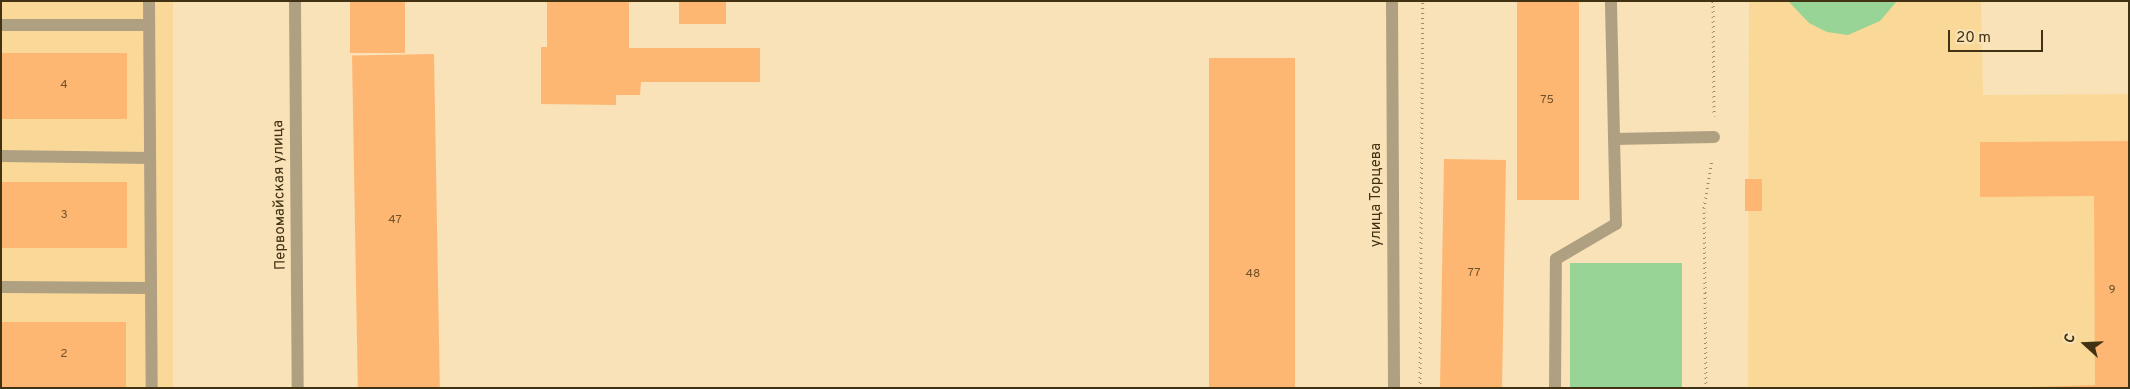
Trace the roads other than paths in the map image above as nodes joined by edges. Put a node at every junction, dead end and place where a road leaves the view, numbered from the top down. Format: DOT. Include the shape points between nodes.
graph roads {
  1 [pos="148,1"];
  2 [pos="295,1"];
  3 [pos="1392,1"];
  4 [pos="1611,1"];
  5 [pos="1,25"];
  6 [pos="149,25"];
  7 [pos="1714,137"];
  8 [pos="1614,139"];
  9 [pos="1,156"];
  10 [pos="150,158"];
  11 [pos="1,288"];
  12 [pos="151,288"];
  13 [pos="152,388"];
  14 [pos="298,388"];
  15 [pos="1394,388"];
  16 [pos="1555,388"];
  1 -- 6 [label="street"];
  2 -- 14 [label="street, Первомайская улица"];
  3 -- 15 [label="street, улица Торцева"];
  4 -- 8 [label="street"];
  5 -- 6 [label="street"];
  6 -- 10 [label="street"];
  7 -- 8 [label="street"];
  8 -- 16 [label="street" via="1616,224 1556,259"];
  9 -- 10 [label="street"];
  10 -- 12 [label="street"];
  11 -- 12 [label="street"];
  12 -- 13 [label="street"];
}
